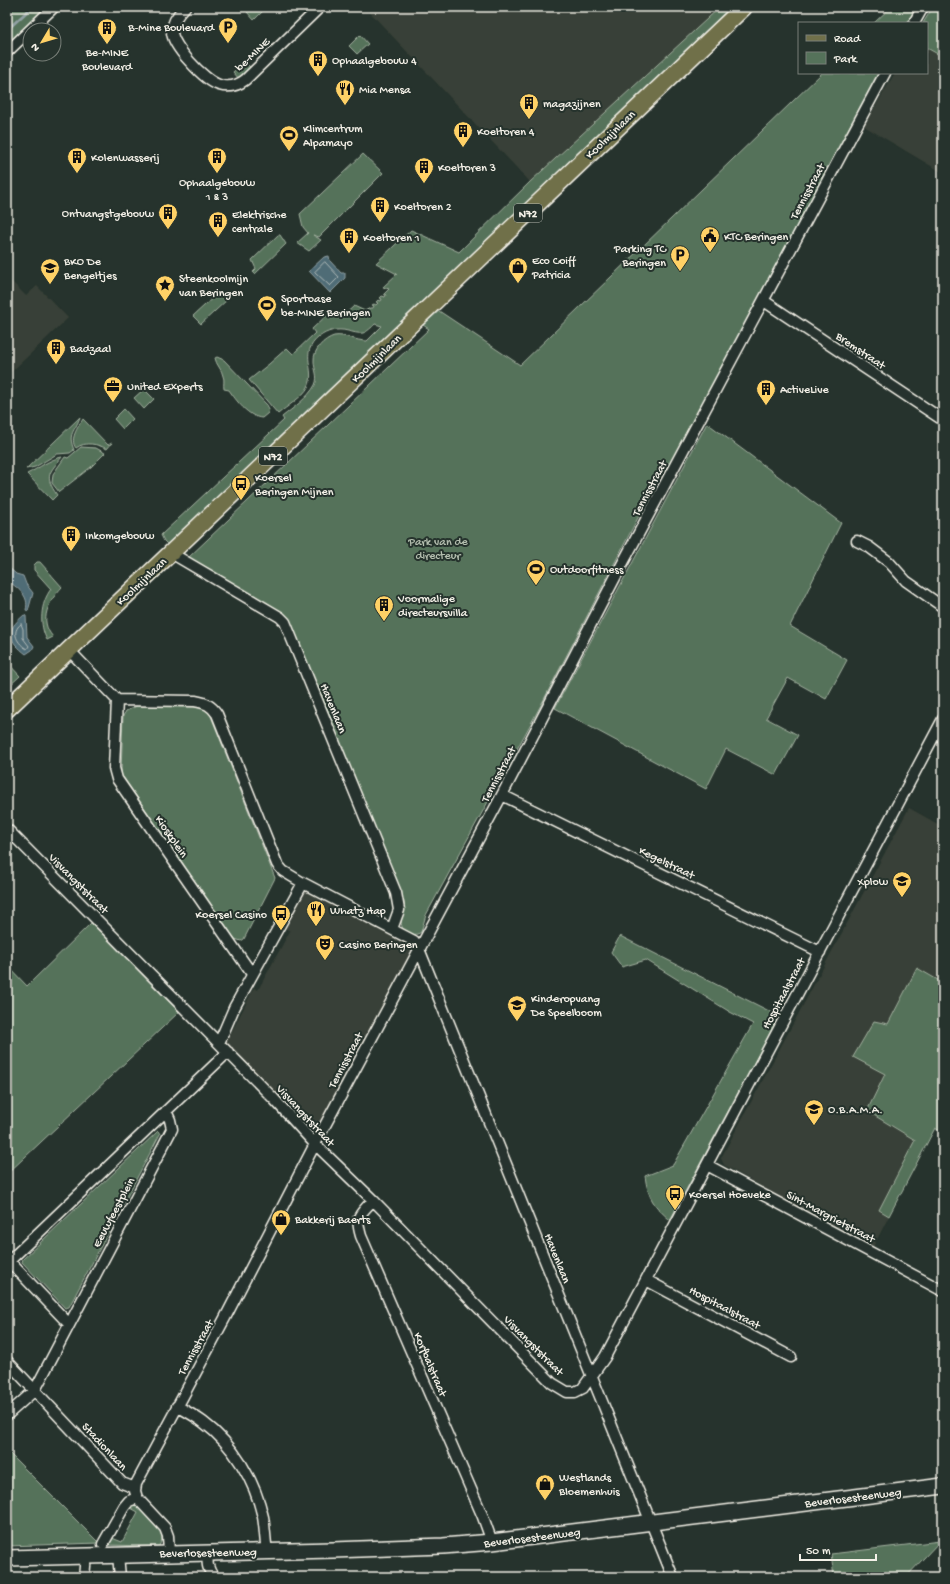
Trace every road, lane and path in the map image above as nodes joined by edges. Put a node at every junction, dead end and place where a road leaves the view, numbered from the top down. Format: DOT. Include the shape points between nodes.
graph roads {
  1 [pos="54,7"];
  2 [pos="185,7"];
  3 [pos="320,7"];
  4 [pos="744,7"];
  5 [pos="923,7"];
  6 [pos="915,22"];
  7 [pos="7,52"];
  8 [pos="884,74"];
  9 [pos="764,301"];
  10 [pos="943,420"];
  11 [pos="857,541"];
  12 [pos="171,553"];
  13 [pos="943,607"];
  14 [pos="69,650"];
  15 [pos="116,700"];
  16 [pos="7,709"];
  17 [pos="943,719"];
  18 [pos="502,795"];
  19 [pos="7,829"];
  20 [pos="303,883"];
  21 [pos="392,929"];
  22 [pos="419,949"];
  23 [pos="820,952"];
  24 [pos="252,974"];
  25 [pos="219,1043"];
  26 [pos="228,1052"];
  27 [pos="166,1111"];
  28 [pos="315,1144"];
  29 [pos="707,1165"];
  30 [pos="373,1200"];
  31 [pos="8,1262"];
  32 [pos="646,1280"];
  33 [pos="943,1291"];
  34 [pos="69,1324"];
  35 [pos="791,1357"];
  36 [pos="7,1361"];
  37 [pos="591,1376"];
  38 [pos="34,1390"];
  39 [pos="177,1406"];
  40 [pos="7,1415"];
  41 [pos="943,1486"];
  42 [pos="136,1493"];
  43 [pos="652,1523"];
  44 [pos="492,1542"];
  45 [pos="103,1544"];
  46 [pos="267,1551"];
  47 [pos="208,1552"];
  48 [pos="169,1553"];
  49 [pos="118,1555"];
  50 [pos="86,1556"];
  51 [pos="7,1558"];
  52 [pos="84,1577"];
  53 [pos="120,1577"];
  54 [pos="214,1577"];
  55 [pos="673,1577"];
  1 -- 7 [label="street"];
  2 -- 3 [label="street, be-MINE" via="173,24 172,38 180,50 210,80 225,87 245,80"];
  4 -- 12 [label="main road, Koolmijnlaan / N72"];
  5 -- 6 [label="street"];
  8 -- 9 [label="street, Tennisstraat"];
  9 -- 10 [label="street, Bremstraat"];
  9 -- 18 [label="street, Tennisstraat" via="618,572"];
  11 -- 13 [label="street" via="889,562 906,581"];
  12 -- 14 [label="main road, Koolmijnlaan / N72"];
  12 -- 21 [label="street, Havenlaan" via="285,622 396,893 399,910"];
  14 -- 15 [label="street"];
  14 -- 16 [label="main road, Koolmijnlaan / N72"];
  15 -- 20 [label="street" via="195,701 205,702 212,707 277,864 283,871"];
  15 -- 24 [label="street, Kioskplein" via="114,768 117,779"];
  17 -- 23 [label="street, Hospitaalstraat"];
  18 -- 22 [label="street, Tennisstraat"];
  18 -- 23 [label="street, Kegelstraat"];
  19 -- 25 [label="street, Visvangststraat"];
  20 -- 21 [label="street"];
  20 -- 24 [label="street"];
  21 -- 22 [label="street" via="414,941"];
  22 -- 28 [label="street, Tennisstraat"];
  22 -- 37 [label="street, Havenlaan"];
  23 -- 29 [label="street, Hospitaalstraat"];
  24 -- 25 [label="street"];
  25 -- 26 [label="street, Visvangststraat"];
  26 -- 27 [label="street, Eeuwfeestplein"];
  26 -- 28 [label="street, Visvangststraat"];
  27 -- 31 [label="street, Eeuwfeestplein"];
  27 -- 34 [label="street, Eeuwfeestplein" via="172,1129"];
  28 -- 30 [label="street, Visvangststraat"];
  28 -- 39 [label="street, Tennisstraat"];
  29 -- 32 [label="street, Hospitaalstraat"];
  29 -- 33 [label="street, Sint-Margrietstraat"];
  30 -- 37 [label="street, Visvangststraat" via="552,1383 567,1392 575,1392 584,1388"];
  30 -- 44 [label="street, Korfbalstraat" via="357,1222 361,1236"];
  31 -- 34 [label="street, Eeuwfeestplein"];
  32 -- 35 [label="street, Hospitaalstraat"];
  32 -- 37 [label="street, Hospitaalstraat" via="605,1357"];
  34 -- 38 [label="street, Eeuwfeestplein"];
  36 -- 38 [label="street, Stadionlaan"];
  37 -- 43 [label="street, Havenlaan"];
  38 -- 40 [label="street, Eeuwfeestplein"];
  38 -- 42 [label="street, Stadionlaan" via="122,1483"];
  39 -- 42 [label="street, Tennisstraat"];
  39 -- 46 [label="street" via="203,1422 223,1439 237,1457 256,1496 263,1518"];
  41 -- 43 [label="street, Beverlosesteenweg"];
  42 -- 45 [label="street, Tennisstraat" via="124,1507"];
  42 -- 48 [label="street, Stadionlaan" via="165,1528"];
  43 -- 44 [label="street, Beverlosesteenweg"];
  43 -- 55 [label="street, Havenlaan"];
  44 -- 46 [label="street, Beverlosesteenweg" via="443,1546"];
  46 -- 47 [label="street, Beverlosesteenweg"];
  47 -- 48 [label="street, Beverlosesteenweg"];
  47 -- 54 [label="street" via="207,1566"];
  48 -- 49 [label="street, Beverlosesteenweg"];
  49 -- 50 [label="street, Beverlosesteenweg"];
  49 -- 53 [label="street"];
  50 -- 51 [label="street, Beverlosesteenweg"];
  50 -- 52 [label="street"];
}
